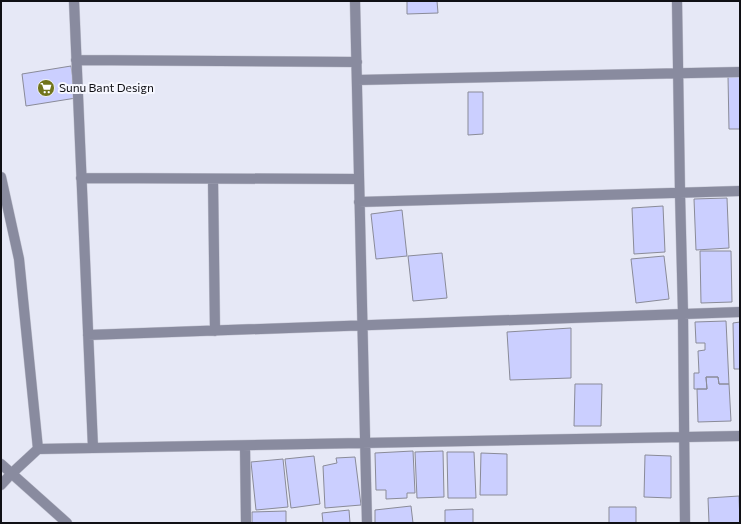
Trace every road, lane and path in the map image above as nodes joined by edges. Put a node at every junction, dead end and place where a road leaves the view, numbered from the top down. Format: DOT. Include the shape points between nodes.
graph roads {
  1 [pos="74,1"];
  2 [pos="355,1"];
  3 [pos="677,1"];
  4 [pos="76,60"];
  5 [pos="356,62"];
  6 [pos="740,72"];
  7 [pos="678,73"];
  8 [pos="357,80"];
  9 [pos="1,177"];
  10 [pos="81,178"];
  11 [pos="213,179"];
  12 [pos="359,179"];
  13 [pos="740,191"];
  14 [pos="680,193"];
  15 [pos="360,202"];
  16 [pos="740,312"];
  17 [pos="684,314"];
  18 [pos="362,325"];
  19 [pos="216,331"];
  20 [pos="88,335"];
  21 [pos="740,436"];
  22 [pos="684,437"];
  23 [pos="365,443"];
  24 [pos="245,446"];
  25 [pos="93,448"];
  26 [pos="38,450"];
  27 [pos="1,464"];
  28 [pos="11,474"];
  29 [pos="1,485"];
  30 [pos="66,523"];
  31 [pos="246,523"];
  32 [pos="367,523"];
  33 [pos="686,523"];
  1 -- 4 [label="street"];
  2 -- 5 [label="street"];
  3 -- 7 [label="street"];
  4 -- 5 [label="street"];
  4 -- 10 [label="street"];
  5 -- 8 [label="street"];
  6 -- 7 [label="street"];
  7 -- 8 [label="street"];
  7 -- 14 [label="street"];
  8 -- 12 [label="street"];
  9 -- 26 [label="street" via="19,259"];
  10 -- 11 [label="street"];
  10 -- 20 [label="street"];
  11 -- 12 [label="street"];
  11 -- 19 [label="street"];
  12 -- 15 [label="street"];
  13 -- 14 [label="street"];
  14 -- 15 [label="street"];
  14 -- 17 [label="street"];
  15 -- 18 [label="street"];
  16 -- 17 [label="street"];
  17 -- 18 [label="street"];
  17 -- 22 [label="street"];
  18 -- 19 [label="street"];
  18 -- 23 [label="street"];
  19 -- 20 [label="street"];
  20 -- 25 [label="street"];
  21 -- 22 [label="street"];
  22 -- 23 [label="street"];
  22 -- 33 [label="street"];
  23 -- 24 [label="street"];
  23 -- 32 [label="street"];
  24 -- 25 [label="street"];
  24 -- 31 [label="street"];
  25 -- 26 [label="street"];
  26 -- 28 [label="street"];
  27 -- 28 [label="street"];
  28 -- 29 [label="street"];
  28 -- 30 [label="street"];
}
